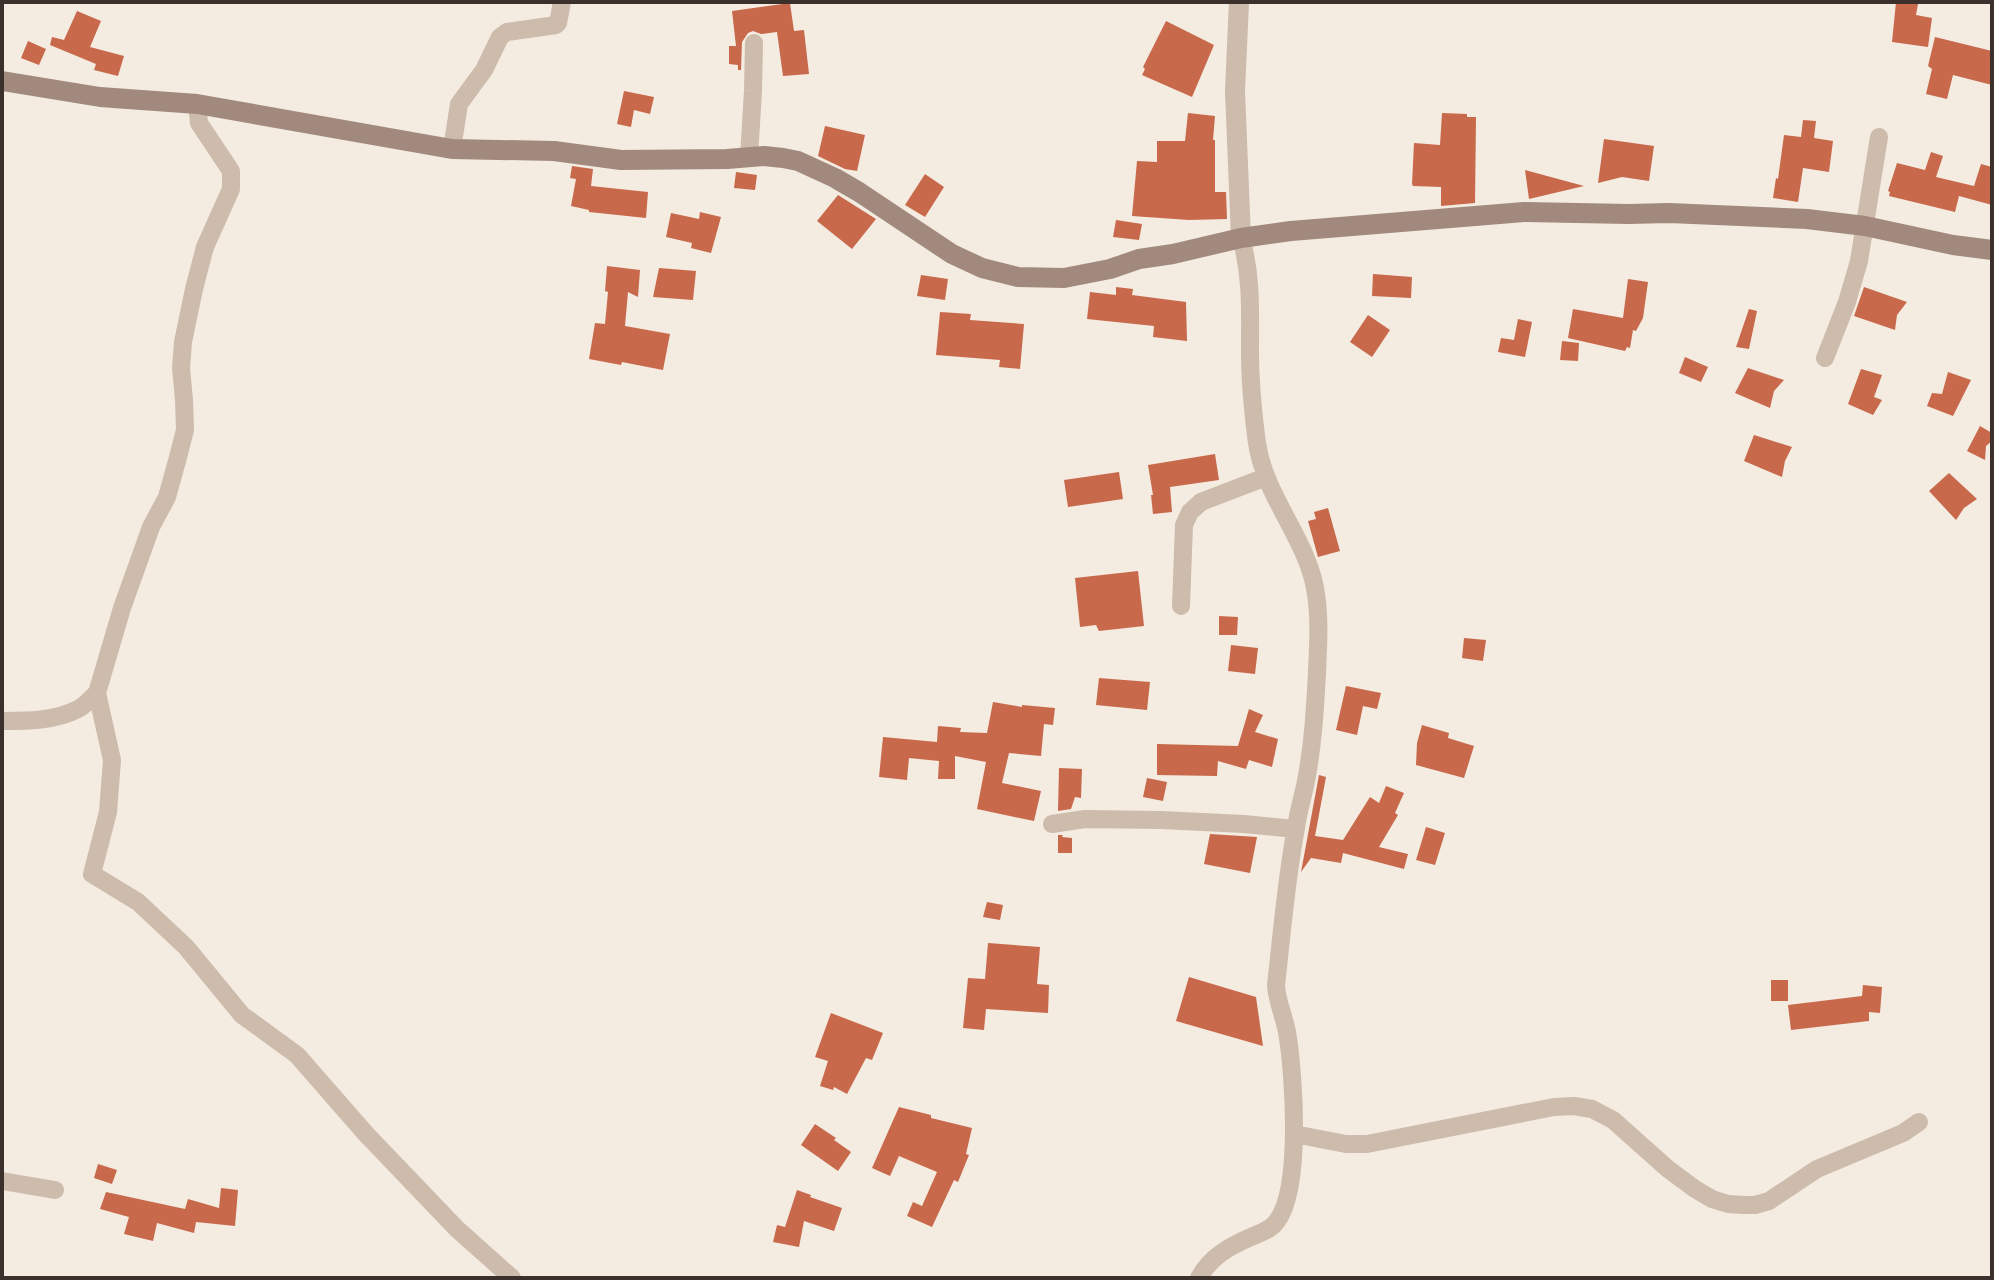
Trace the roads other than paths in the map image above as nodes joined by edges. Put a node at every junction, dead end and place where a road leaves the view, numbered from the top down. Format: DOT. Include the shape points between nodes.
graph roads {
  1 [pos="562,2"];
  2 [pos="1239,2"];
  3 [pos="754,43"];
  4 [pos="2,81"];
  5 [pos="197,104"];
  6 [pos="1879,137"];
  7 [pos="452,149"];
  8 [pos="749,157"];
  9 [pos="1865,226"];
  10 [pos="1241,238"];
  11 [pos="1992,250"];
  12 [pos="1825,358"];
  13 [pos="1266,477"];
  14 [pos="1181,606"];
  15 [pos="97,693"];
  16 [pos="2,721"];
  17 [pos="1052,824"];
  18 [pos="1295,829"];
  19 [pos="1919,1122"];
  20 [pos="1294,1134"];
  21 [pos="2,1181"];
  22 [pos="55,1190"];
  23 [pos="512,1278"];
  24 [pos="1199,1278"];
  1 -- 7 [label="street" via="557,24 500,37 459,104"];
  2 -- 10 [label="street" via="1235,91"];
  3 -- 8 [label="street"];
  4 -- 5 [label="main road" via="100,97"];
  5 -- 7 [label="main road"];
  5 -- 15 [label="street" via="199,123 231,171 231,189 205,247 185,329 185,430 177,461 122,608"];
  6 -- 9 [label="street"];
  7 -- 8 [label="main road" via="554,151 621,160"];
  8 -- 10 [label="main road" via="798,161 859,192 952,254 1018,277 1064,278"];
  9 -- 10 [label="main road" via="1704,214 1524,212"];
  9 -- 11 [label="main road"];
  9 -- 12 [label="street" via="1847,302"];
  10 -- 13 [label="street" via="1249,275 1258,445"];
  13 -- 14 [label="street" via="1201,502 1190,512 1184,525"];
  13 -- 18 [label="street" via="1311,572 1318,613 1311,747"];
  15 -- 16 [label="street" via="64,714"];
  15 -- 23 [label="street" via="112,760 108,812 92,874 138,902 186,947 242,1015 297,1055 457,1229"];
  17 -- 18 [label="street" via="1161,820"];
  18 -- 20 [label="street" via="1276,985 1288,1035"];
  19 -- 20 [label="street" via="1817,1169 1755,1205 1712,1199 1613,1120 1574,1106 1367,1144"];
  20 -- 24 [label="street" via="1290,1181 1278,1219 1213,1259"];
  21 -- 22 [label="street"];
}
